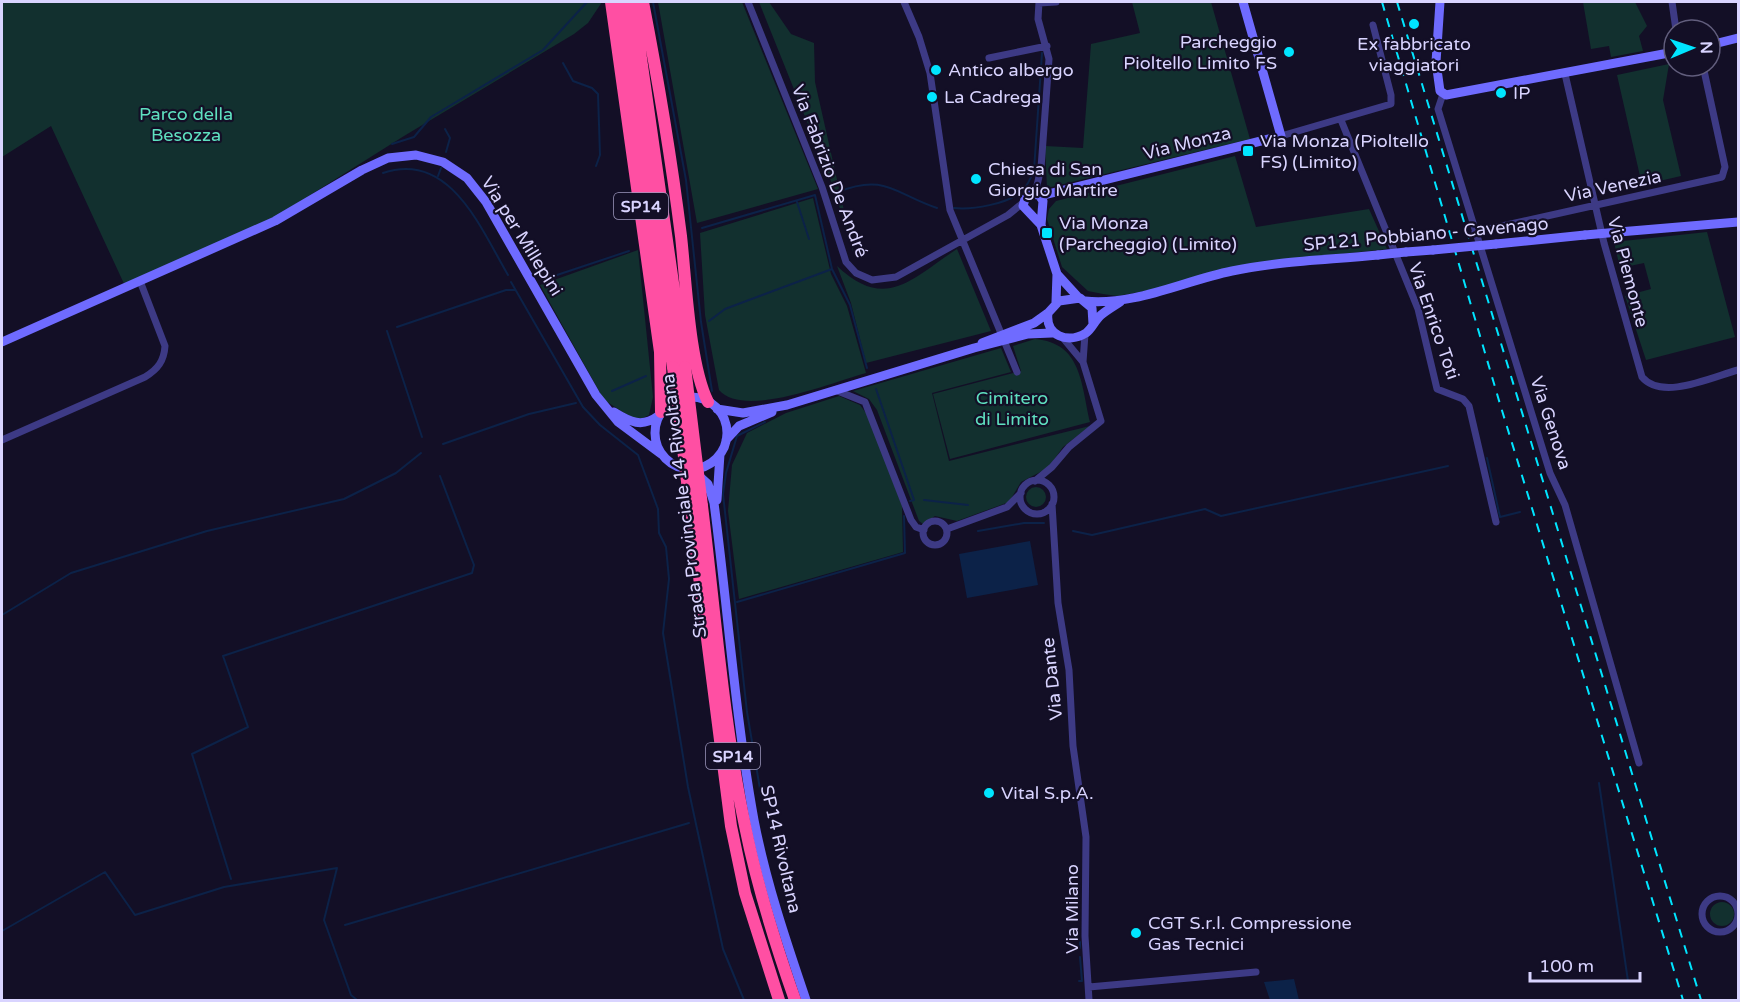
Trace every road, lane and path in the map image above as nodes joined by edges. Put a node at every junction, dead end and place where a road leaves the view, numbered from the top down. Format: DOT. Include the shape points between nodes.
graph roads {
  1 [pos="611,2"];
  2 [pos="621,2"];
  3 [pos="633,2"];
  4 [pos="644,2"];
  5 [pos="747,2"];
  6 [pos="904,2"];
  7 [pos="1039,2"];
  8 [pos="1056,2"];
  9 [pos="1243,2"];
  10 [pos="1440,2"];
  11 [pos="1672,2"];
  12 [pos="1674,18"];
  13 [pos="1372,25"];
  14 [pos="1738,39"];
  15 [pos="1722,42"];
  16 [pos="1047,45"];
  17 [pos="1662,54"];
  18 [pos="989,58"];
  19 [pos="1565,74"];
  20 [pos="1706,78"];
  21 [pos="1443,94"];
  22 [pos="1341,120"];
  23 [pos="1281,136"];
  24 [pos="1035,204"];
  25 [pos="1595,205"];
  26 [pos="1738,222"];
  27 [pos="1475,232"];
  28 [pos="962,238"];
  29 [pos="1057,274"];
  30 [pos="140,281"];
  31 [pos="1081,299"];
  32 [pos="1056,302"];
  33 [pos="1121,302"];
  34 [pos="1048,313"];
  35 [pos="1093,324"];
  36 [pos="1052,333"];
  37 [pos="1085,334"];
  38 [pos="1003,337"];
  39 [pos="1063,338"];
  40 [pos="2,342"];
  41 [pos="1083,362"];
  42 [pos="679,367"];
  43 [pos="1738,370"];
  44 [pos="1017,372"];
  45 [pos="836,390"];
  46 [pos="602,403"];
  47 [pos="713,405"];
  48 [pos="787,405"];
  49 [pos="661,413"];
  50 [pos="2,440"];
  51 [pos="726,440"];
  52 [pos="661,454"];
  53 [pos="720,454"];
  54 [pos="1052,467"];
  55 [pos="690,469"];
  56 [pos="1035,481"];
  57 [pos="1049,486"];
  58 [pos="1021,493"];
  59 [pos="1052,504"];
  60 [pos="696,506"];
  61 [pos="1006,507"];
  62 [pos="1025,509"];
  63 [pos="1041,514"];
  64 [pos="1496,522"];
  65 [pos="717,523"];
  66 [pos="947,529"];
  67 [pos="924,530"];
  68 [pos="1056,537"];
  69 [pos="1638,763"];
  70 [pos="1084,817"];
  71 [pos="1738,908"];
  72 [pos="1256,972"];
  73 [pos="1089,987"];
  74 [pos="779,1000"];
  75 [pos="795,1000"];
  76 [pos="806,1000"];
  77 [pos="1089,1000"];
  1 -- 49 [label="highway, SP14" via="660,352"];
  2 -- 42 [label="highway, Strada Provinciale 14 Rivoltana / SP14"];
  3 -- 42 [label="highway, Strada Provinciale 14 Rivoltana / SP14"];
  4 -- 47 [label="highway, SP14" via="664,113 692,333 702,388"];
  5 -- 28 [label="street, Via Fabrizio De André" via="819,180 849,266 868,278 886,280"];
  6 -- 28 [label="street" via="928,65 947,195"];
  7 -- 8 [label="street"];
  7 -- 16 [label="street" via="1038,20"];
  9 -- 23 [label="street"];
  10 -- 21 [label="street" via="1436,73"];
  11 -- 12 [label="street"];
  13 -- 22 [label="street, Via Monza" via="1392,102"];
  14 -- 15 [label="street"];
  16 -- 18 [label="street"];
  16 -- 24 [label="street" via="1049,59"];
  17 -- 19 [label="street"];
  19 -- 21 [label="street"];
  19 -- 25 [label="street, Via Piemonte"];
  20 -- 25 [label="street, Via Venezia" via="1725,167 1722,177"];
  21 -- 27 [label="street, Via Genova" via="1438,109"];
  22 -- 23 [label="street, Via Monza"];
  22 -- 64 [label="street, Via Enrico Toti" via="1418,309 1437,390 1461,398 1469,406"];
  23 -- 24 [label="street, Via Monza" via="1052,194"];
  24 -- 28 [label="street, Via Monza"];
  24 -- 29 [label="street"];
  25 -- 27 [label="street, Via Venezia"];
  25 -- 43 [label="street, Via Piemonte" via="1643,378 1654,387 1667,388"];
  26 -- 33 [label="street, SP121 Pobbiano - Cavenago, bridge" via="1239,269"];
  27 -- 69 [label="street, Via Genova" via="1550,473 1565,505"];
  28 -- 38 [label="street"];
  29 -- 31 [label="street"];
  29 -- 32 [label="street"];
  30 -- 40 [label="street, Via per Millepini"];
  30 -- 46 [label="street, Via per Millepini" via="275,221 380,160 408,155 443,162 466,178 486,202"];
  30 -- 50 [label="street" via="165,346 157,368 145,377"];
  31 -- 32 [label="street"];
  31 -- 33 [label="street, SP121 Pobbiano - Cavenago"];
  31 -- 35 [label="street" via="1093,311"];
  32 -- 34 [label="street"];
  33 -- 35 [label="street, SP121 Pobbiano - Cavenago"];
  34 -- 36 [label="street"];
  34 -- 38 [label="street"];
  35 -- 37 [label="street"];
  36 -- 38 [label="street"];
  36 -- 39 [label="street"];
  37 -- 39 [label="street"];
  37 -- 41 [label="street"];
  38 -- 44 [label="street"];
  38 -- 45 [label="street"];
  39 -- 41 [label="street"];
  41 -- 54 [label="street" via="1101,421"];
  42 -- 60 [label="highway, Strada Provinciale 14 Rivoltana / SP14, bridge"];
  45 -- 48 [label="street"];
  45 -- 67 [label="street" via="855,396 868,407 912,520"];
  46 -- 49 [label="street, Via per Millepini" via="637,424 650,422"];
  46 -- 52 [label="street, Via per Millepini" via="633,435"];
  47 -- 48 [label="street" via="743,413"];
  47 -- 49 [label="street" via="685,398 671,403"];
  47 -- 51 [label="street" via="725,424"];
  48 -- 51 [label="street" via="742,424"];
  49 -- 52 [label="street" via="655,434"];
  51 -- 53 [label="street, SP14 Rivoltana"];
  52 -- 55 [label="street, SP14 Rivoltana" via="673,465"];
  53 -- 55 [label="street" via="708,465"];
  53 -- 65 [label="street, SP14 Rivoltana"];
  54 -- 56 [label="street"];
  54 -- 57 [label="street"];
  55 -- 65 [label="street, SP14 Rivoltana" via="710,488"];
  56 -- 57 [label="street"];
  56 -- 58 [label="street"];
  57 -- 59 [label="street" via="1054,496"];
  58 -- 61 [label="street"];
  58 -- 62 [label="street"];
  59 -- 63 [label="street"];
  59 -- 68 [label="street, Via Dante"];
  60 -- 74 [label="highway, Strada Provinciale 14 Rivoltana / SP14" via="727,804 746,892"];
  60 -- 75 [label="highway, Strada Provinciale 14 Rivoltana / SP14" via="744,825 769,925"];
  61 -- 62 [label="street"];
  61 -- 66 [label="street"];
  62 -- 63 [label="street"];
  63 -- 68 [label="street"];
  65 -- 76 [label="street, SP14 Rivoltana" via="729,648 754,821"];
  66 -- 67 [label="street" via="934,521"];
  66 -- 67 [label="street" via="945,540 937,544 927,541"];
  68 -- 70 [label="street, Via Dante" via="1059,612"];
  70 -- 73 [label="street, Via Milano"];
  71 -- 71 [label="street" via="1724,896 1712,897 1703,905 1703,923 1712,931 1724,932 1737,920"];
  72 -- 73 [label="street"];
  73 -- 77 [label="street, Via Milano"];
}
